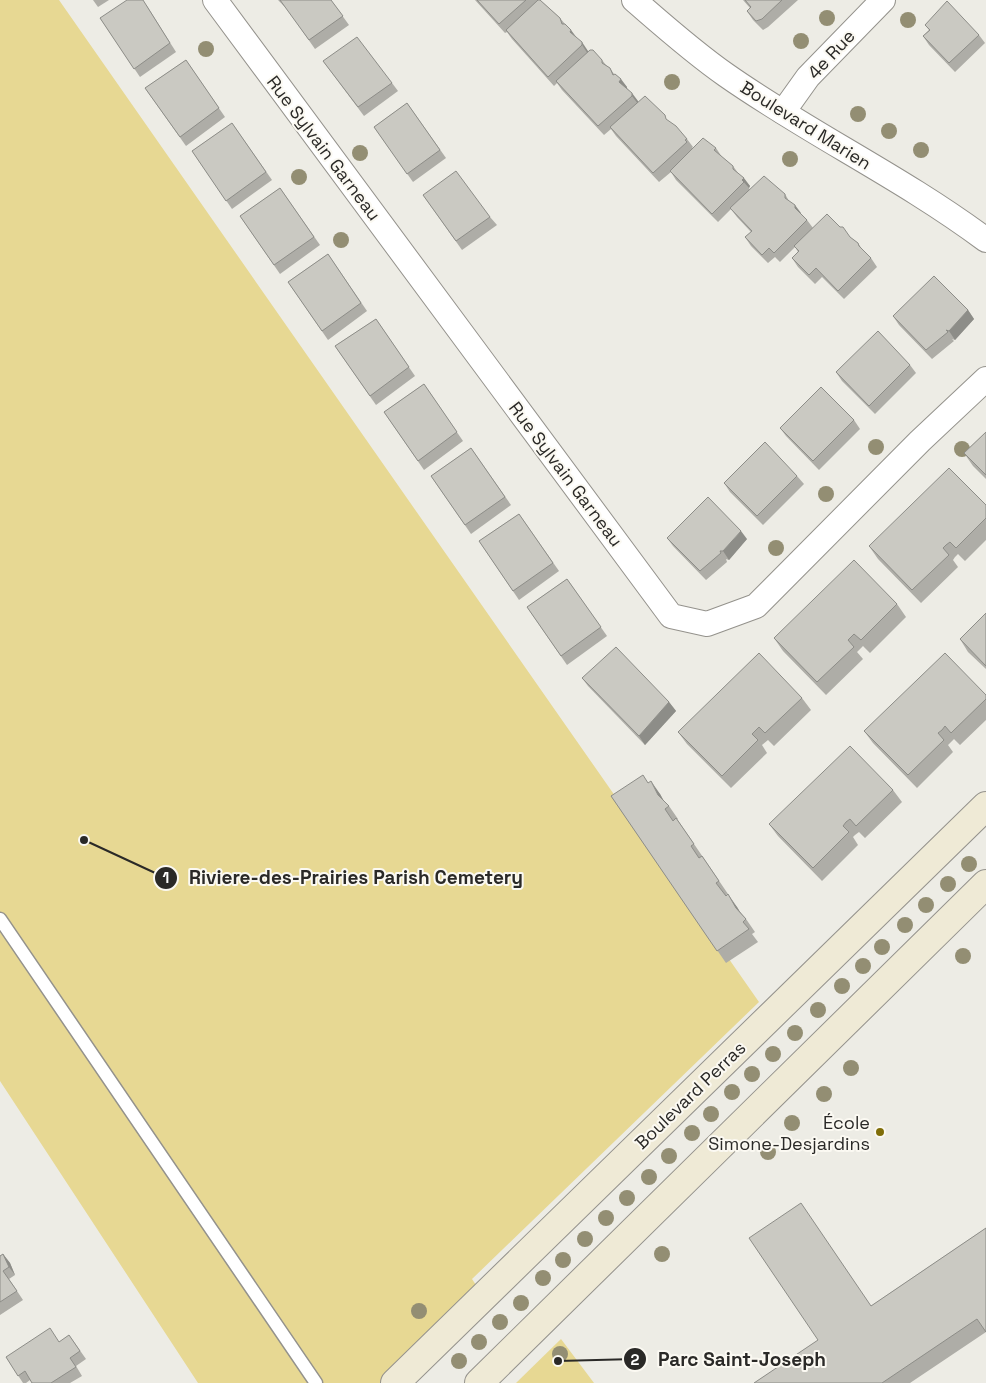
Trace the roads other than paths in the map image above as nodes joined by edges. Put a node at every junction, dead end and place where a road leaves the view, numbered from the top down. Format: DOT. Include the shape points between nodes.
graph roads {
  1 [pos="215,0"];
  2 [pos="634,0"];
  3 [pos="883,0"];
  4 [pos="783,112"];
  5 [pos="986,240"];
  6 [pos="986,379"];
  7 [pos="986,806"];
  8 [pos="986,884"];
  9 [pos="0,919"];
  10 [pos="316,1383"];
  11 [pos="395,1383"];
  12 [pos="479,1383"];
  1 -- 6 [label="street, Rue Sylvain Garneau" via="672,616 707,624 756,606"];
  2 -- 4 [label="street, Boulevard Marien" via="726,75"];
  3 -- 4 [label="street, 4e Rue" via="808,77"];
  4 -- 5 [label="street, Boulevard Marien" via="949,212"];
  7 -- 11 [label="main road, Boulevard Perras"];
  8 -- 12 [label="main road"];
  9 -- 10 [label="lane"];
}
